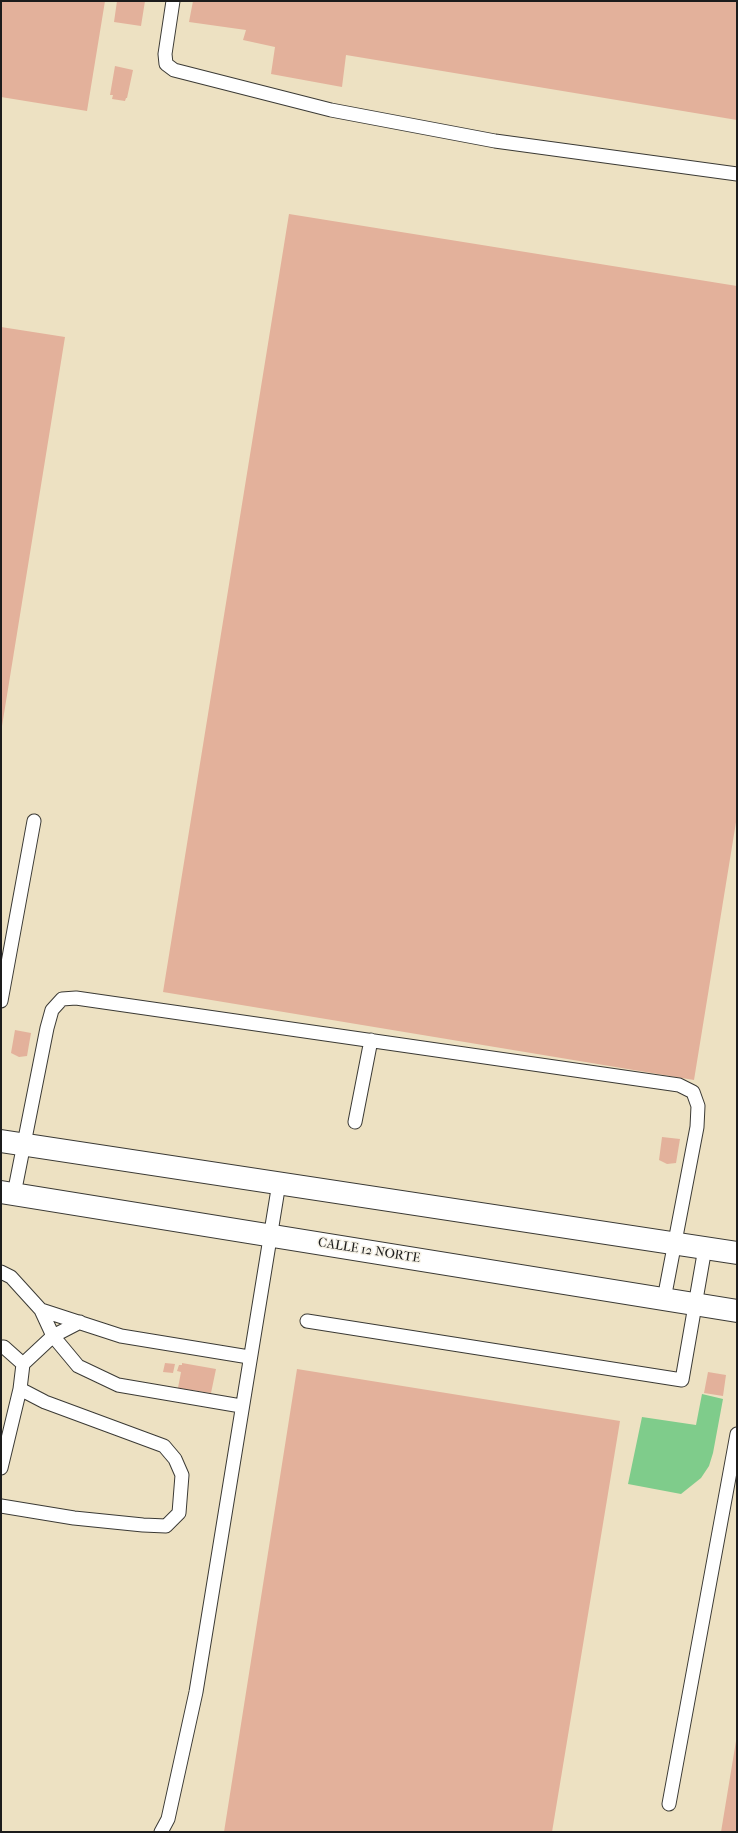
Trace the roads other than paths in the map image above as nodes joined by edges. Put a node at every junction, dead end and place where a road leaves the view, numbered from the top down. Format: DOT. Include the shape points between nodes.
graph roads {
  1 [pos="173,1"];
  2 [pos="737,174"];
  3 [pos="34,821"];
  4 [pos="1,1001"];
  5 [pos="371,1040"];
  6 [pos="355,1122"];
  7 [pos="1,1141"];
  8 [pos="24,1144"];
  9 [pos="279,1183"];
  10 [pos="8,1193"];
  11 [pos="269,1235"];
  12 [pos="676,1243"];
  13 [pos="706,1248"];
  14 [pos="737,1253"];
  15 [pos="1,1272"];
  16 [pos="664,1299"];
  17 [pos="695,1304"];
  18 [pos="41,1310"];
  19 [pos="737,1311"];
  20 [pos="307,1321"];
  21 [pos="80,1322"];
  22 [pos="53,1336"];
  23 [pos="1,1347"];
  24 [pos="249,1357"];
  25 [pos="23,1364"];
  26 [pos="20,1389"];
  27 [pos="241,1406"];
  28 [pos="737,1434"];
  29 [pos="1,1468"];
  30 [pos="1,1506"];
  31 [pos="669,1804"];
  32 [pos="162,1832"];
  1 -- 2 [label="lane" via="165,54 166,64 174,70 331,110 495,141"];
  3 -- 4 [label="lane"];
  5 -- 6 [label="lane"];
  5 -- 8 [label="lane" via="76,998 62,999 52,1010 47,1028"];
  5 -- 12 [label="lane" via="679,1085 693,1092 698,1106 697,1127"];
  7 -- 8 [label="main road"];
  8 -- 9 [label="main road"];
  8 -- 10 [label="lane"];
  9 -- 11 [label="lane"];
  9 -- 12 [label="main road"];
  10 -- 11 [label="main road, CALLE 12 NORTE"];
  11 -- 16 [label="main road, CALLE 12 NORTE"];
  11 -- 24 [label="lane"];
  12 -- 13 [label="main road"];
  12 -- 16 [label="lane"];
  13 -- 14 [label="main road"];
  13 -- 17 [label="lane"];
  15 -- 18 [label="lane" via="11,1277"];
  16 -- 17 [label="main road, CALLE 12 NORTE"];
  17 -- 19 [label="main road, CALLE 12 NORTE"];
  17 -- 20 [label="lane" via="682,1380"];
  18 -- 21 [label="lane"];
  18 -- 22 [label="lane"];
  21 -- 22 [label="lane"];
  21 -- 24 [label="lane" via="121,1336"];
  22 -- 25 [label="lane"];
  22 -- 27 [label="lane" via="78,1366 118,1384"];
  23 -- 25 [label="lane"];
  24 -- 27 [label="lane"];
  25 -- 26 [label="lane"];
  26 -- 29 [label="lane"];
  26 -- 30 [label="lane" via="45,1402 164,1446 175,1459 182,1475 179,1513 166,1526 74,1518"];
  27 -- 32 [label="lane" via="196,1692 168,1819"];
  28 -- 31 [label="lane"];
}
